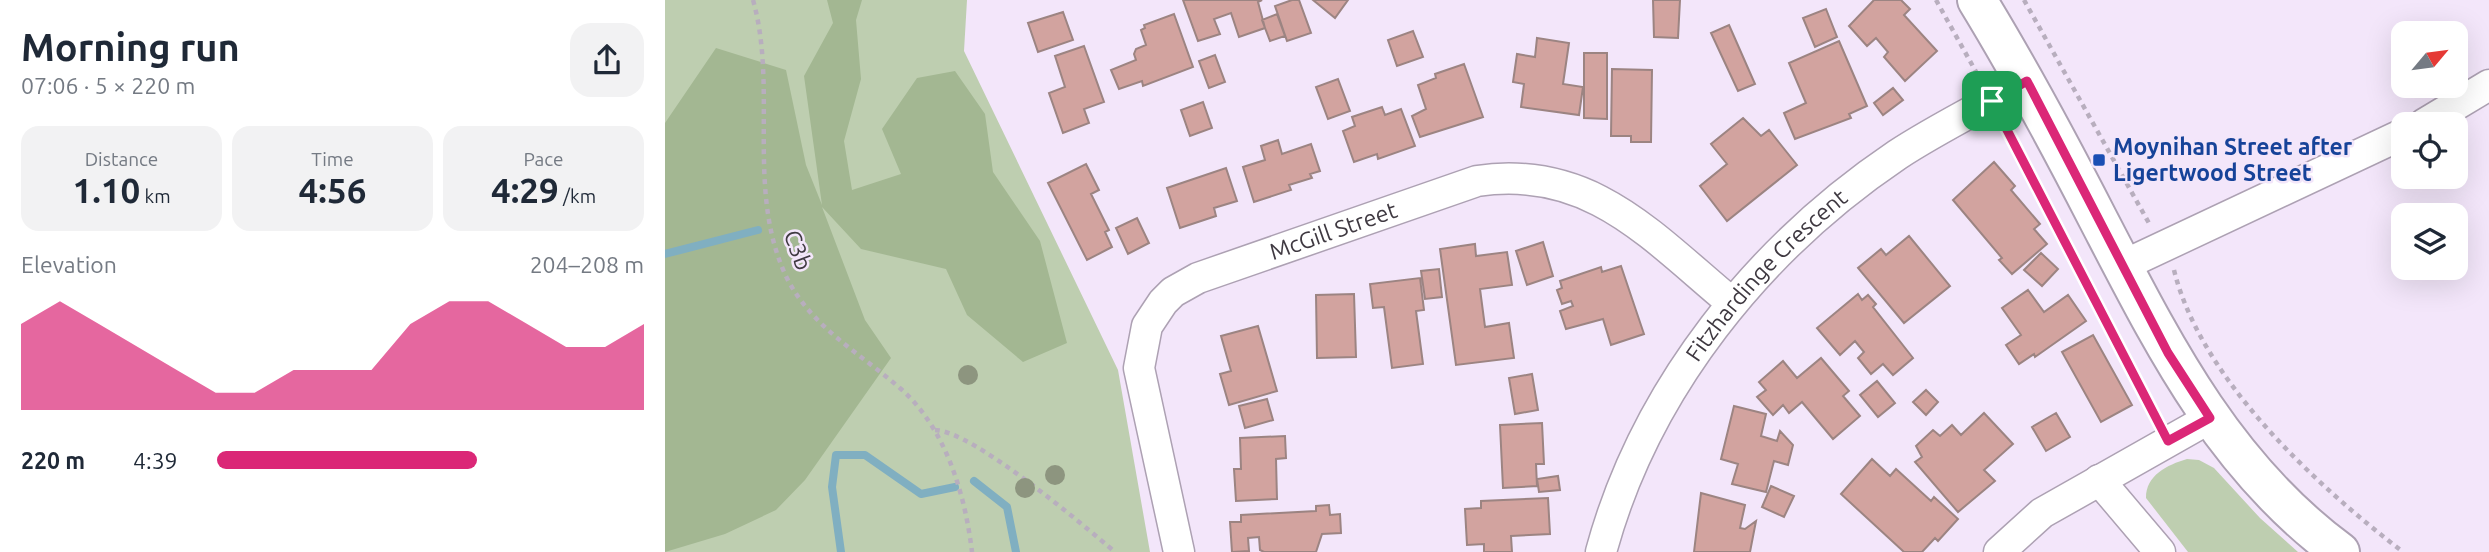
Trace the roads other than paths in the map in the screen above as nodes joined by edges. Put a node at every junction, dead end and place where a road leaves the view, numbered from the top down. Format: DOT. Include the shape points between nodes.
graph roads {
  1 [pos="1977,0"];
  2 [pos="2027,81"];
  3 [pos="2489,85"];
  4 [pos="2444,112"];
  5 [pos="2391,140"];
  6 [pos="2122,266"];
  7 [pos="1732,303"];
  8 [pos="2210,418"];
  9 [pos="2099,480"];
  10 [pos="1179,552"];
  11 [pos="1601,552"];
  12 [pos="1999,552"];
  13 [pos="2160,552"];
  14 [pos="2340,552"];
  1 -- 2 [label="street"];
  2 -- 6 [label="street"];
  2 -- 7 [label="street, Fitzhardinge Crescent" via="1897,155 1826,208"];
  3 -- 4 [label="street"];
  5 -- 6 [label="street"];
  6 -- 8 [label="street" via="2168,353"];
  7 -- 10 [label="street, McGill Street" via="1628,217 1589,193 1546,180 1477,181 1198,278 1163,302 1142,339 1139,368"];
  7 -- 11 [label="street, Fitzhardinge Crescent" via="1660,410 1623,488"];
  8 -- 9 [label="street"];
  8 -- 14 [label="street" via="2299,518"];
  9 -- 12 [label="street" via="2042,513"];
  9 -- 13 [label="street"];
}
